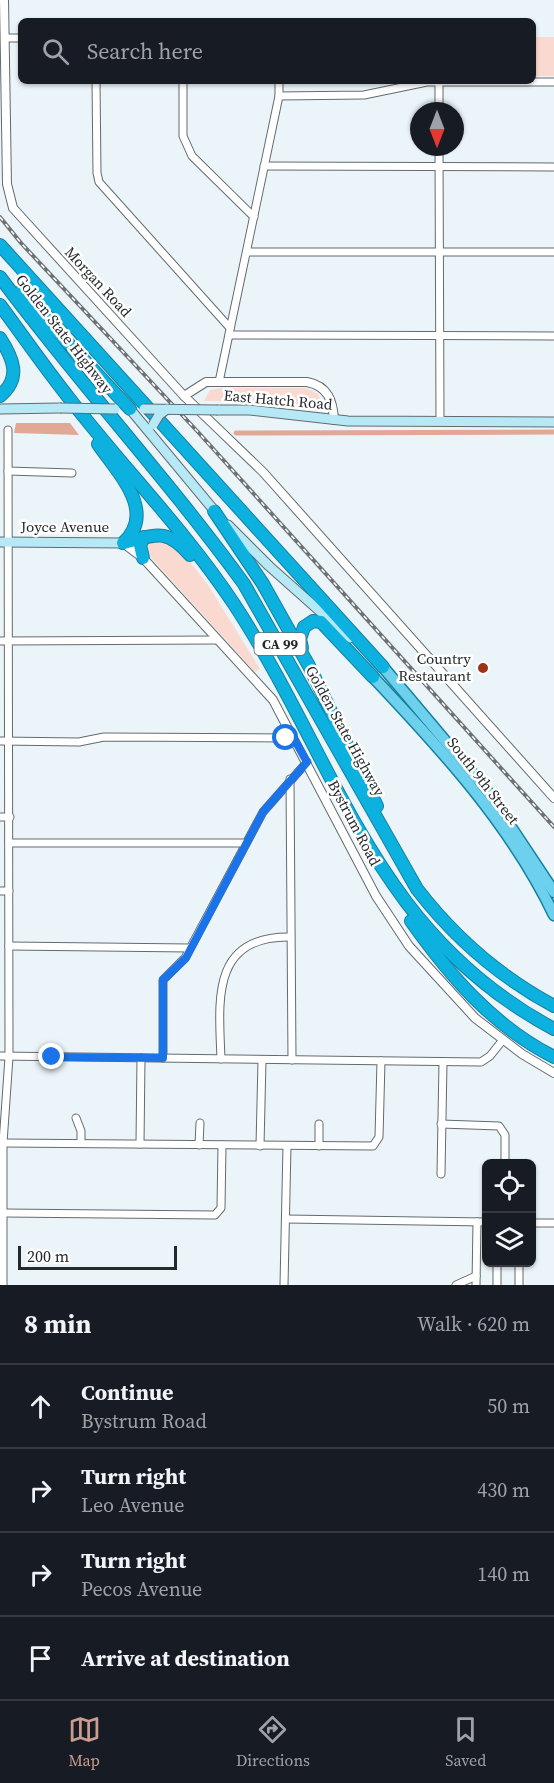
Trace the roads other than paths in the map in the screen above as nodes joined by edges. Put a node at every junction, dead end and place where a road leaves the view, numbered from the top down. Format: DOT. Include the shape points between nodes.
graph roads {
  1 [pos="4,0"];
  2 [pos="5,38"];
  3 [pos="18,38"];
  4 [pos="536,82"];
  5 [pos="554,82"];
  6 [pos="96,84"];
  7 [pos="183,84"];
  8 [pos="279,84"];
  9 [pos="413,84"];
  10 [pos="439,84"];
  11 [pos="279,96"];
  12 [pos="439,102"];
  13 [pos="439,156"];
  14 [pos="264,166"];
  15 [pos="439,167"];
  16 [pos="554,167"];
  17 [pos="254,217"];
  18 [pos="0,245"];
  19 [pos="247,252"];
  20 [pos="440,252"];
  21 [pos="554,252"];
  22 [pos="0,270"];
  23 [pos="0,277"];
  24 [pos="0,305"];
  25 [pos="229,332"];
  26 [pos="440,336"];
  27 [pos="554,336"];
  28 [pos="0,338"];
  29 [pos="219,382"];
  30 [pos="0,396"];
  31 [pos="184,396"];
  32 [pos="68,398"];
  33 [pos="0,409"];
  34 [pos="130,409"];
  35 [pos="168,409"];
  36 [pos="334,420"];
  37 [pos="440,421"];
  38 [pos="554,422"];
  39 [pos="8,430"];
  40 [pos="157,442"];
  41 [pos="8,471"];
  42 [pos="72,473"];
  43 [pos="214,511"];
  44 [pos="144,537"];
  45 [pos="4,542"];
  46 [pos="123,543"];
  47 [pos="143,558"];
  48 [pos="234,605"];
  49 [pos="217,640"];
  50 [pos="0,641"];
  51 [pos="8,641"];
  52 [pos="309,666"];
  53 [pos="383,667"];
  54 [pos="373,677"];
  55 [pos="292,735"];
  56 [pos="0,741"];
  57 [pos="9,741"];
  58 [pos="307,762"];
  59 [pos="290,778"];
  60 [pos="554,798"];
  61 [pos="0,817"];
  62 [pos="10,817"];
  63 [pos="503,821"];
  64 [pos="9,843"];
  65 [pos="246,843"];
  66 [pos="370,853"];
  67 [pos="398,857"];
  68 [pos="541,888"];
  69 [pos="0,891"];
  70 [pos="9,891"];
  71 [pos="554,892"];
  72 [pos="554,907"];
  73 [pos="554,915"];
  74 [pos="290,937"];
  75 [pos="9,946"];
  76 [pos="190,948"];
  77 [pos="554,1006"];
  78 [pos="554,1029"];
  79 [pos="502,1041"];
  80 [pos="0,1056"];
  81 [pos="9,1057"];
  82 [pos="554,1057"];
  83 [pos="141,1058"];
  84 [pos="163,1058"];
  85 [pos="221,1059"];
  86 [pos="262,1060"];
  87 [pos="292,1060"];
  88 [pos="381,1061"];
  89 [pos="443,1062"];
  90 [pos="554,1073"];
  91 [pos="76,1118"];
  92 [pos="200,1123"];
  93 [pos="319,1124"];
  94 [pos="441,1124"];
  95 [pos="3,1143"];
  96 [pos="81,1143"];
  97 [pos="140,1144"];
  98 [pos="199,1145"];
  99 [pos="222,1145"];
  100 [pos="260,1146"];
  101 [pos="287,1146"];
  102 [pos="319,1146"];
  103 [pos="505,1159"];
  104 [pos="441,1174"];
  105 [pos="3,1213"];
  106 [pos="286,1219"];
  107 [pos="477,1222"];
  108 [pos="482,1222"];
  109 [pos="536,1223"];
  110 [pos="554,1223"];
  111 [pos="497,1267"];
  112 [pos="519,1267"];
  113 [pos="476,1276"];
  114 [pos="3,1285"];
  115 [pos="284,1285"];
  116 [pos="456,1285"];
  117 [pos="476,1285"];
  118 [pos="496,1285"];
  119 [pos="519,1285"];
  1 -- 2 [label="street, Morgan Road"];
  2 -- 3 [label="street"];
  2 -- 31 [label="street, Morgan Road" via="7,184 13,208"];
  4 -- 5 [label="street"];
  6 -- 25 [label="street" via="99,182"];
  7 -- 17 [label="street" via="185,146"];
  8 -- 11 [label="street"];
  9 -- 11 [label="street" via="364,95"];
  10 -- 12 [label="street"];
  11 -- 14 [label="street"];
  13 -- 15 [label="street"];
  14 -- 15 [label="street"];
  14 -- 17 [label="street"];
  15 -- 16 [label="street"];
  15 -- 20 [label="street"];
  17 -- 19 [label="street"];
  18 -- 53 [label="highway"];
  19 -- 20 [label="street"];
  19 -- 25 [label="street"];
  20 -- 21 [label="street"];
  20 -- 26 [label="street"];
  22 -- 34 [label="highway"];
  23 -- 67 [label="highway, Golden State Highway / CA 99" via="244,584"];
  24 -- 32 [label="highway, CA 99"];
  25 -- 26 [label="street"];
  25 -- 29 [label="street"];
  26 -- 27 [label="street"];
  26 -- 37 [label="street"];
  28 -- 30 [label="highway" via="14,368 10,385"];
  29 -- 31 [label="street" via="200,385"];
  29 -- 36 [label="street" via="314,383 331,399"];
  31 -- 60 [label="street, Morgan Road" via="262,472"];
  32 -- 46 [label="highway" via="135,501 135,528"];
  32 -- 48 [label="highway, CA 99" via="186,538"];
  33 -- 34 [label="main road, East Hatch Road, bridge"];
  34 -- 35 [label="main road, East Hatch Road, bridge"];
  34 -- 40 [label="main road"];
  35 -- 36 [label="main road, East Hatch Road, bridge" via="250,410"];
  35 -- 40 [label="main road, bridge" via="153,425"];
  36 -- 37 [label="main road, East Hatch Road"];
  37 -- 38 [label="main road, East Hatch Road"];
  39 -- 41 [label="street"];
  40 -- 43 [label="main road"];
  41 -- 42 [label="street"];
  41 -- 45 [label="street"];
  43 -- 52 [label="highway" via="254,569"];
  43 -- 53 [label="main road" via="269,566"];
  44 -- 46 [label="highway"];
  44 -- 47 [label="highway" via="140,545"];
  44 -- 48 [label="highway" via="161,534 177,541"];
  45 -- 46 [label="main road, Joyce Avenue"];
  45 -- 51 [label="street"];
  46 -- 47 [label="street, Bystrum Road"];
  47 -- 49 [label="street, Bystrum Road"];
  48 -- 66 [label="highway, CA 99"];
  49 -- 51 [label="street"];
  49 -- 55 [label="street, Bystrum Road" via="273,700"];
  50 -- 51 [label="street"];
  51 -- 57 [label="street"];
  52 -- 54 [label="highway" via="300,632 307,624 321,622"];
  52 -- 67 [label="highway" via="352,750"];
  53 -- 63 [label="main road, South 9th Street" via="461,757"];
  54 -- 63 [label="main road, South 9th Street"];
  55 -- 57 [label="street"];
  55 -- 58 [label="street, Bystrum Road"];
  56 -- 57 [label="street"];
  57 -- 62 [label="street"];
  58 -- 59 [label="street"];
  58 -- 79 [label="street, Bystrum Road" via="376,896 409,945 463,1008"];
  59 -- 65 [label="street" via="263,812"];
  59 -- 74 [label="street"];
  61 -- 62 [label="street"];
  62 -- 64 [label="street"];
  63 -- 68 [label="main road, South 9th Street"];
  63 -- 71 [label="main road, South 9th Street"];
  64 -- 65 [label="street"];
  64 -- 70 [label="street"];
  65 -- 76 [label="street"];
  66 -- 78 [label="highway, CA 99" via="409,908 460,964 496,994"];
  66 -- 82 [label="highway" via="395,899 459,983 499,1021"];
  67 -- 77 [label="highway, Golden State Highway / CA 99" via="426,900 467,944 511,980"];
  68 -- 72 [label="street"];
  68 -- 73 [label="main road, South 9th Street"];
  69 -- 70 [label="street"];
  70 -- 75 [label="street"];
  74 -- 85 [label="street" via="255,943 236,956 226,970 219,995"];
  74 -- 87 [label="street"];
  75 -- 76 [label="street"];
  75 -- 81 [label="street"];
  76 -- 84 [label="street" via="186,958 163,980"];
  79 -- 89 [label="street" via="486,1060"];
  79 -- 90 [label="street, Bystrum Road"];
  80 -- 81 [label="street"];
  81 -- 83 [label="street"];
  81 -- 95 [label="street"];
  83 -- 84 [label="street"];
  83 -- 97 [label="street"];
  84 -- 85 [label="street"];
  85 -- 86 [label="street"];
  86 -- 87 [label="street"];
  86 -- 100 [label="street"];
  87 -- 88 [label="street"];
  88 -- 89 [label="street"];
  88 -- 102 [label="street" via="376,1144"];
  89 -- 94 [label="street"];
  91 -- 96 [label="street"];
  92 -- 98 [label="street"];
  93 -- 102 [label="street"];
  94 -- 103 [label="street" via="502,1128"];
  94 -- 104 [label="street"];
  95 -- 96 [label="street"];
  95 -- 105 [label="street"];
  96 -- 97 [label="street"];
  97 -- 98 [label="street"];
  98 -- 99 [label="street"];
  99 -- 100 [label="street"];
  99 -- 105 [label="street" via="221,1208 213,1216"];
  100 -- 101 [label="street"];
  101 -- 102 [label="street"];
  101 -- 106 [label="street"];
  105 -- 114 [label="street"];
  106 -- 107 [label="street"];
  106 -- 115 [label="street"];
  107 -- 108 [label="street"];
  107 -- 113 [label="street"];
  109 -- 110 [label="street"];
  111 -- 118 [label="street"];
  112 -- 119 [label="street"];
  113 -- 116 [label="street"];
  113 -- 117 [label="street"];
}
